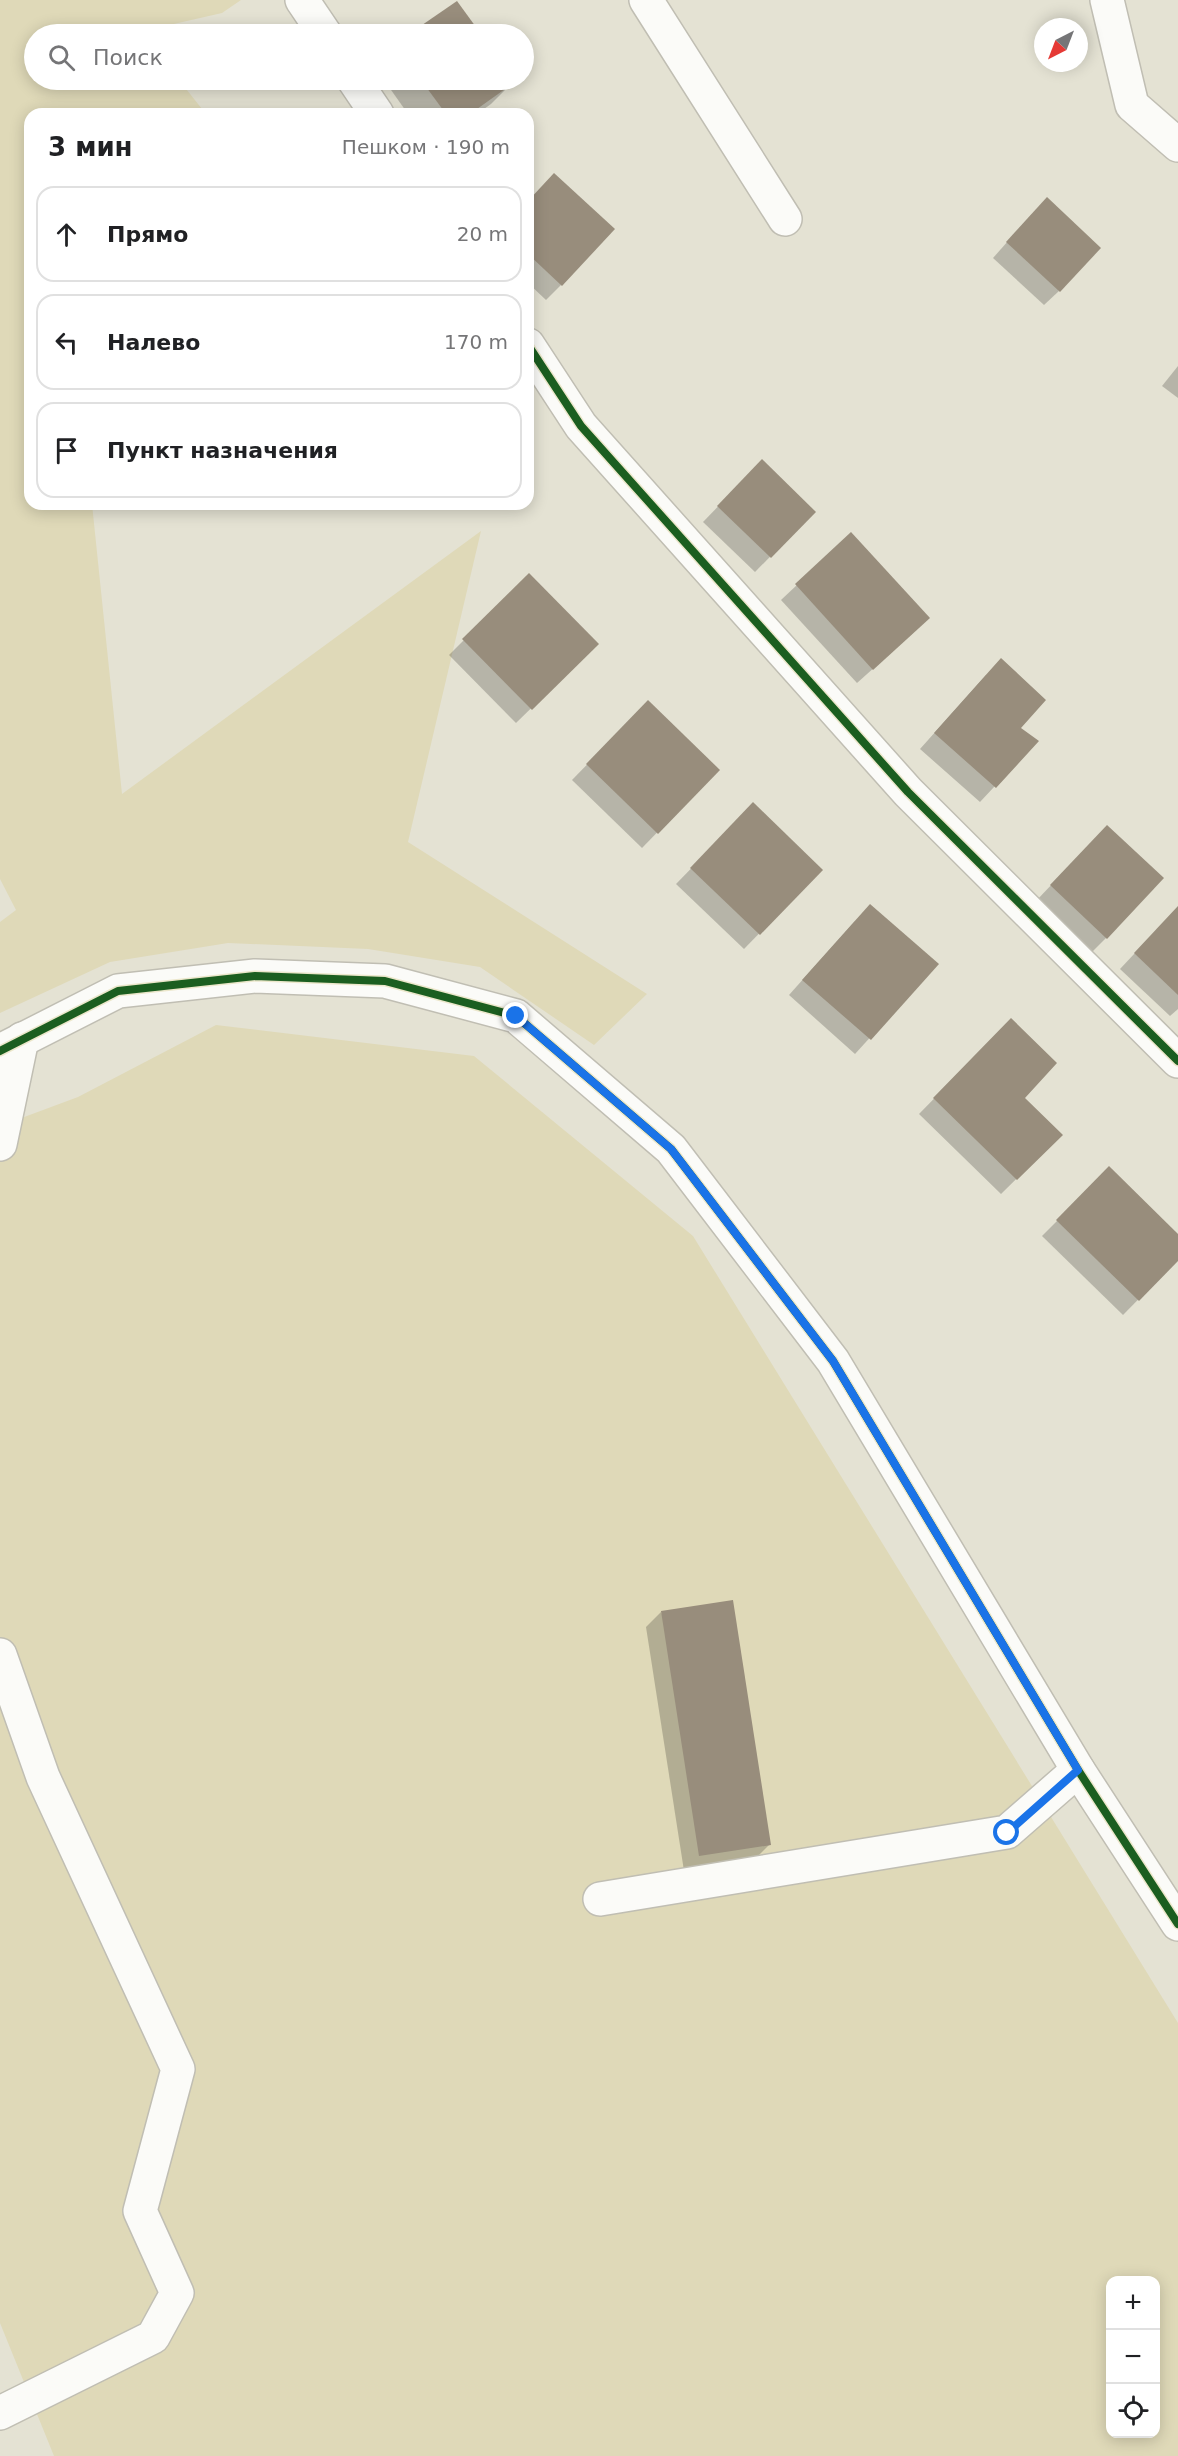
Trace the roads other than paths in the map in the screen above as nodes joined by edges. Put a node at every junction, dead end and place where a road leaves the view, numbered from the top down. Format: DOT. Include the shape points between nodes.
graph roads {
  1 [pos="302,0"];
  2 [pos="646,0"];
  3 [pos="1107,0"];
  4 [pos="318,24"];
  5 [pos="361,90"];
  6 [pos="373,108"];
  7 [pos="1178,145"];
  8 [pos="786,219"];
  9 [pos="534,354"];
  10 [pos="11,1045"];
  11 [pos="1178,1061"];
  12 [pos="0,1144"];
  13 [pos="0,1655"];
  14 [pos="1078,1770"];
  15 [pos="600,1899"];
  16 [pos="1178,1924"];
  17 [pos="0,2413"];
  1 -- 4 [label="street"];
  2 -- 8 [label="street"];
  3 -- 7 [label="street" via="1132,105"];
  5 -- 6 [label="street"];
  9 -- 11 [label="street" via="582,426 908,792"];
  10 -- 12 [label="street"];
  10 -- 14 [label="street" via="118,991 255,976 385,981 516,1016 671,1149 833,1361"];
  13 -- 17 [label="street" via="43,1778 178,2069 140,2211 177,2293 153,2337"];
  14 -- 15 [label="street" via="1007,1833"];
  14 -- 16 [label="street"];
}
